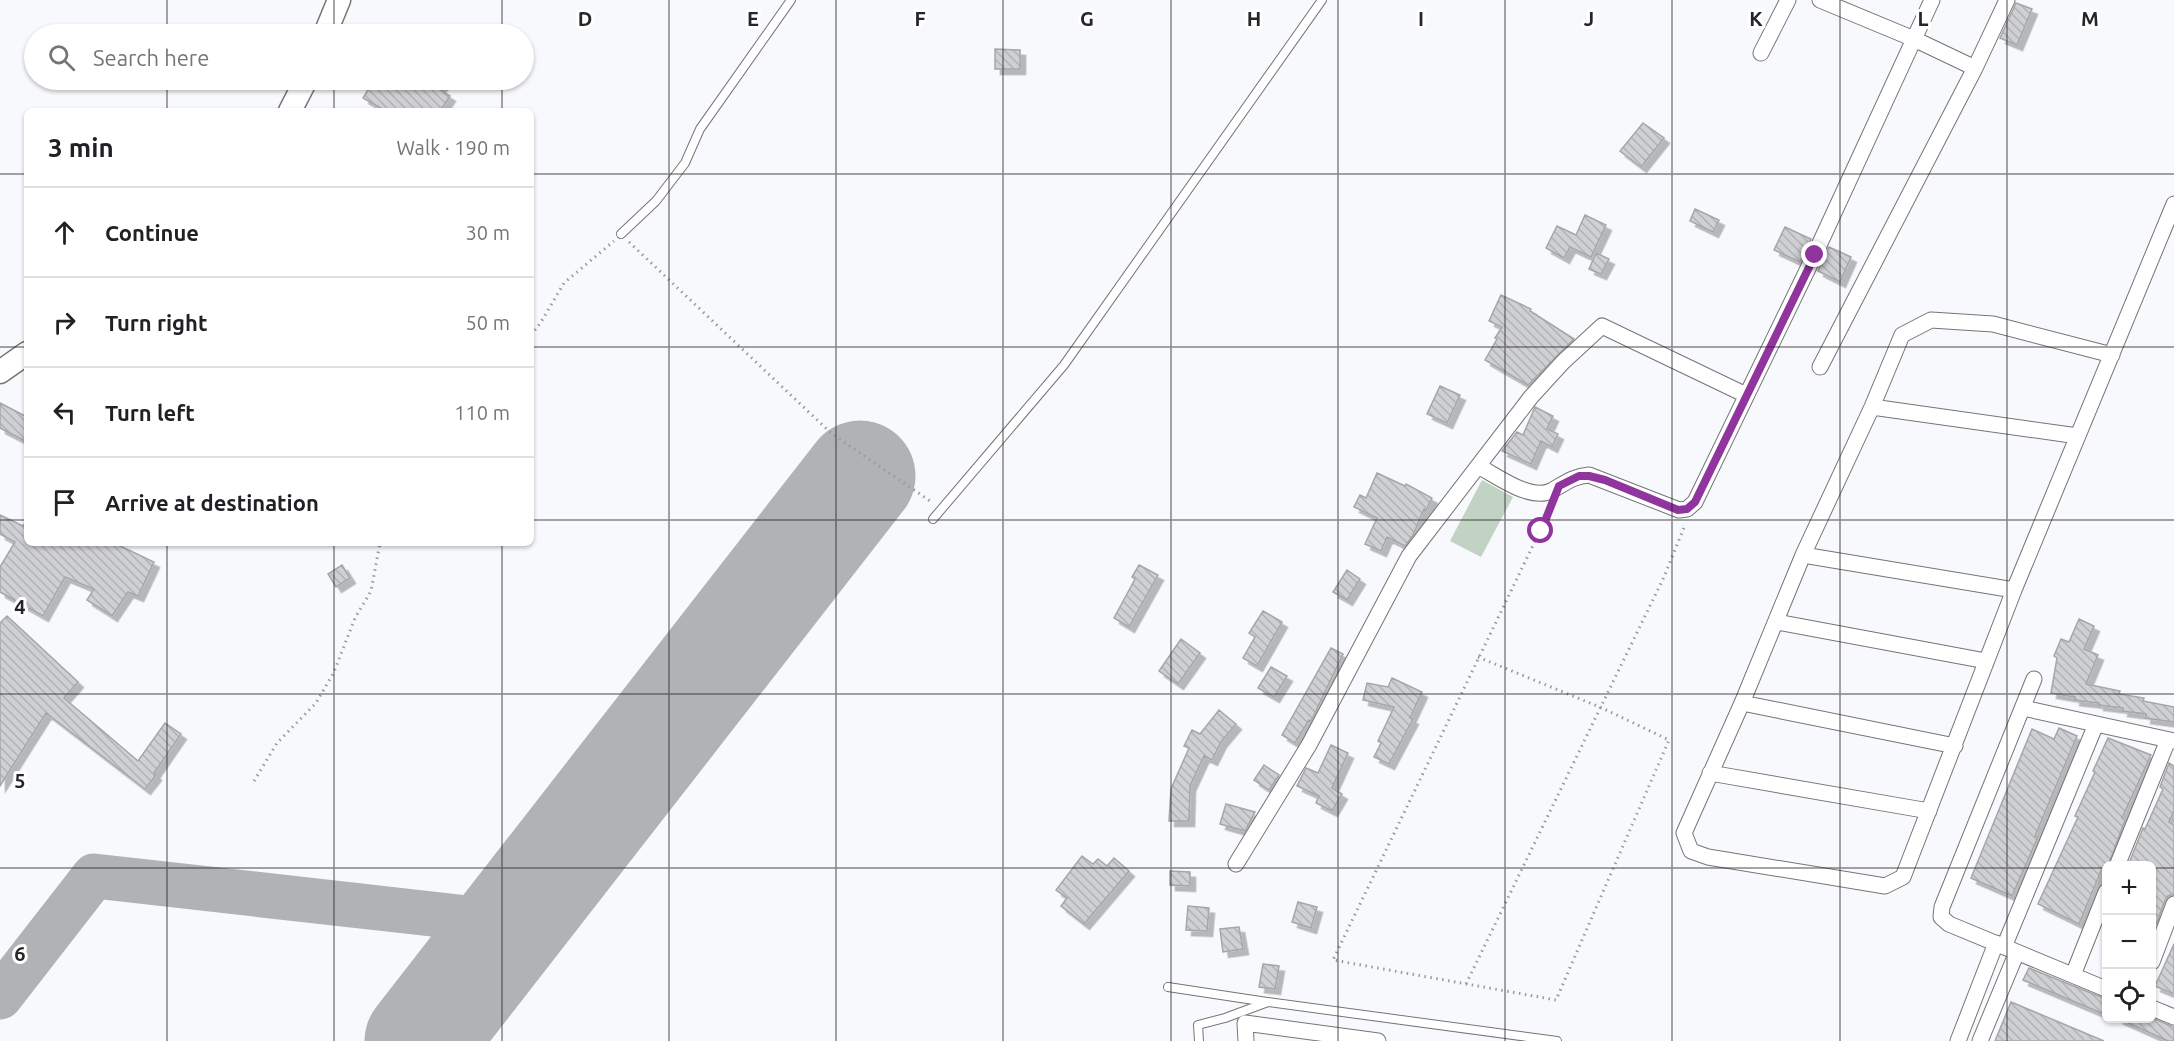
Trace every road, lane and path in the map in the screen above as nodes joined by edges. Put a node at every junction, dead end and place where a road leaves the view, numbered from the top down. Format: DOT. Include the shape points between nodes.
graph roads {
  1 [pos="339,0"];
  2 [pos="791,0"];
  3 [pos="1322,0"];
  4 [pos="1788,0"];
  5 [pos="1820,0"];
  6 [pos="1932,0"];
  7 [pos="2007,0"];
  8 [pos="329,24"];
  9 [pos="1914,39"];
  10 [pos="1761,54"];
  11 [pos="1975,68"];
  12 [pos="301,90"];
  13 [pos="292,108"];
  14 [pos="2174,204"];
  15 [pos="621,234"];
  16 [pos="534,331"];
  17 [pos="24,355"];
  18 [pos="2112,356"];
  19 [pos="1820,367"];
  20 [pos="0,372"];
  21 [pos="1746,395"];
  22 [pos="1872,407"];
  23 [pos="2078,436"];
  24 [pos="1478,466"];
  25 [pos="1559,486"];
  26 [pos="942,508"];
  27 [pos="1687,509"];
  28 [pos="933,519"];
  29 [pos="379,546"];
  30 [pos="1803,555"];
  31 [pos="2014,590"];
  32 [pos="1777,622"];
  33 [pos="1478,657"];
  34 [pos="1986,661"];
  35 [pos="2034,680"];
  36 [pos="1742,703"];
  37 [pos="1602,708"];
  38 [pos="2023,708"];
  39 [pos="2096,724"];
  40 [pos="2171,741"];
  41 [pos="1955,746"];
  42 [pos="1710,773"];
  43 [pos="255,781"];
  44 [pos="1929,811"];
  45 [pos="2119,861"];
  46 [pos="1236,864"];
  47 [pos="2102,902"];
  48 [pos="2174,904"];
  49 [pos="2006,947"];
  50 [pos="2156,949"];
  51 [pos="1984,975"];
  52 [pos="2073,975"];
  53 [pos="2004,983"];
  54 [pos="1466,984"];
  55 [pos="1168,987"];
  56 [pos="2102,987"];
  57 [pos="1269,1002"];
  58 [pos="2156,1010"];
  59 [pos="2174,1017"];
  60 [pos="1337,1038"];
  61 [pos="1199,1041"];
  62 [pos="1246,1041"];
  63 [pos="1378,1041"];
  64 [pos="1557,1041"];
  65 [pos="1958,1041"];
  66 [pos="1980,1041"];
  1 -- 8 [label="main road"];
  2 -- 15 [label="lane" via="700,129 685,163 656,201"];
  3 -- 26 [label="lane" via="1064,365"];
  4 -- 10 [label="street"];
  5 -- 9 [label="street"];
  6 -- 9 [label="street"];
  7 -- 11 [label="street"];
  9 -- 11 [label="street"];
  9 -- 21 [label="street"];
  11 -- 19 [label="street"];
  12 -- 13 [label="main road"];
  14 -- 18 [label="street"];
  15 -- 16 [label="path" via="564,283"];
  15 -- 26 [label="path" via="831,434"];
  17 -- 20 [label="main road"];
  18 -- 22 [label="street" via="1993,324 1931,320 1902,335"];
  18 -- 23 [label="street"];
  21 -- 24 [label="street" via="1602,326 1531,397"];
  21 -- 27 [label="street" via="1701,493"];
  22 -- 23 [label="street"];
  22 -- 30 [label="street"];
  23 -- 31 [label="street"];
  24 -- 25 [label="street" via="1536,494"];
  24 -- 46 [label="street" via="1410,556 1309,745"];
  25 -- 27 [label="street" via="1579,476 1589,476 1667,507"];
  25 -- 33 [label="path"];
  26 -- 28 [label="lane"];
  27 -- 37 [label="path" via="1664,577"];
  29 -- 43 [label="path" via="370,591 334,672 316,703 277,743"];
  30 -- 31 [label="street"];
  30 -- 32 [label="street"];
  31 -- 34 [label="street"];
  32 -- 34 [label="street"];
  32 -- 36 [label="street"];
  33 -- 37 [label="path"];
  33 -- 54 [label="path" via="1333,960"];
  34 -- 41 [label="street"];
  35 -- 38 [label="street"];
  36 -- 41 [label="street"];
  36 -- 42 [label="street"];
  37 -- 54 [label="path"];
  37 -- 54 [label="path" via="1669,740 1556,1000"];
  38 -- 39 [label="street"];
  38 -- 49 [label="street" via="1941,913 1949,924"];
  39 -- 40 [label="street"];
  39 -- 49 [label="street"];
  40 -- 45 [label="street"];
  41 -- 44 [label="street"];
  42 -- 44 [label="street"];
  42 -- 44 [label="street" via="1684,833 1690,851 1731,861 1885,886 1903,877"];
  47 -- 52 [label="street"];
  48 -- 50 [label="street"];
  49 -- 51 [label="street"];
  49 -- 52 [label="street"];
  49 -- 53 [label="street"];
  51 -- 53 [label="street"];
  51 -- 65 [label="street"];
  52 -- 56 [label="street"];
  53 -- 66 [label="street"];
  55 -- 57 [label="lane"];
  57 -- 61 [label="lane" via="1198,1025"];
  57 -- 64 [label="lane"];
  58 -- 59 [label="street"];
  60 -- 62 [label="street" via="1245,1023"];
  60 -- 63 [label="street"];
}
